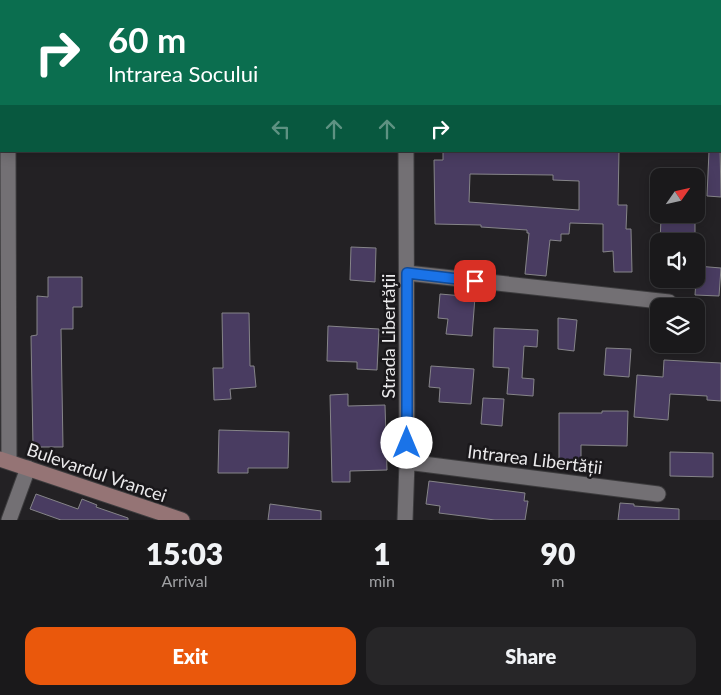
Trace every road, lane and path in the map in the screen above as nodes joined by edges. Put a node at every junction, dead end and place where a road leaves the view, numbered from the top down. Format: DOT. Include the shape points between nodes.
graph roads {
  1 [pos="8,152"];
  2 [pos="406,152"];
  3 [pos="407,273"];
  4 [pos="650,300"];
  5 [pos="4,460"];
  6 [pos="407,462"];
  7 [pos="28,468"];
  8 [pos="658,494"];
  9 [pos="9,520"];
  10 [pos="181,520"];
  11 [pos="405,520"];
  1 -- 5 [label="street"];
  2 -- 3 [label="street, Strada Libertății"];
  3 -- 4 [label="street"];
  3 -- 6 [label="street, Strada Libertății"];
  5 -- 7 [label="street, Bulevardul Vrancei"];
  6 -- 8 [label="street, Intrarea Libertății"];
  6 -- 11 [label="street, Strada Libertății"];
  7 -- 9 [label="street"];
  7 -- 10 [label="street, Bulevardul Vrancei"];
}
